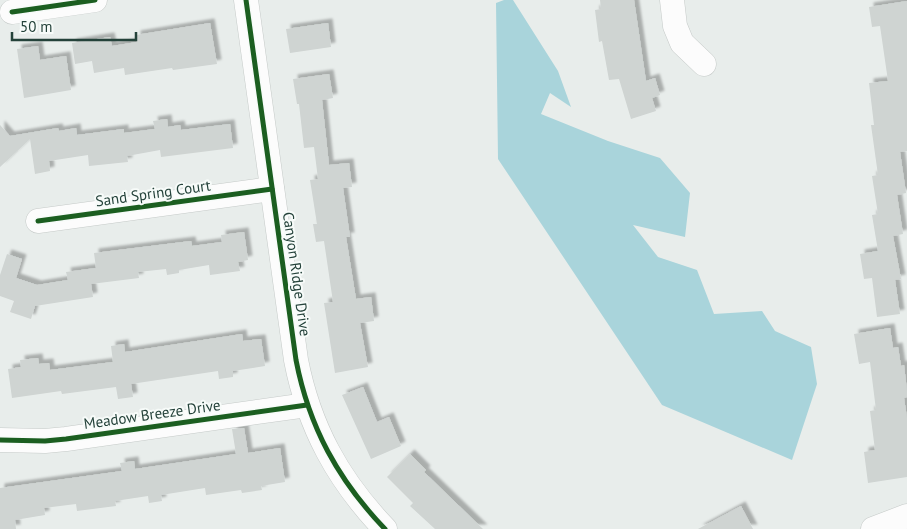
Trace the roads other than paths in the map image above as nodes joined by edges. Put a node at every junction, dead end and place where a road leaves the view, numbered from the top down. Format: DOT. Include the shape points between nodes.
graph roads {
  1 [pos="95,0"];
  2 [pos="246,0"];
  3 [pos="672,0"];
  4 [pos="12,12"];
  5 [pos="704,64"];
  6 [pos="272,189"];
  7 [pos="38,221"];
  8 [pos="307,405"];
  9 [pos="0,440"];
  10 [pos="907,516"];
  11 [pos="385,529"];
  12 [pos="873,529"];
  1 -- 4 [label="street"];
  2 -- 6 [label="street, Canyon Ridge Drive"];
  3 -- 5 [label="street" via="675,26 682,43"];
  6 -- 7 [label="street, Sand Spring Court"];
  6 -- 8 [label="street, Canyon Ridge Drive" via="296,360"];
  8 -- 9 [label="street, Meadow Breeze Drive" via="66,439"];
  8 -- 11 [label="street, Canyon Ridge Drive" via="321,441 345,482"];
  10 -- 12 [label="street"];
}
